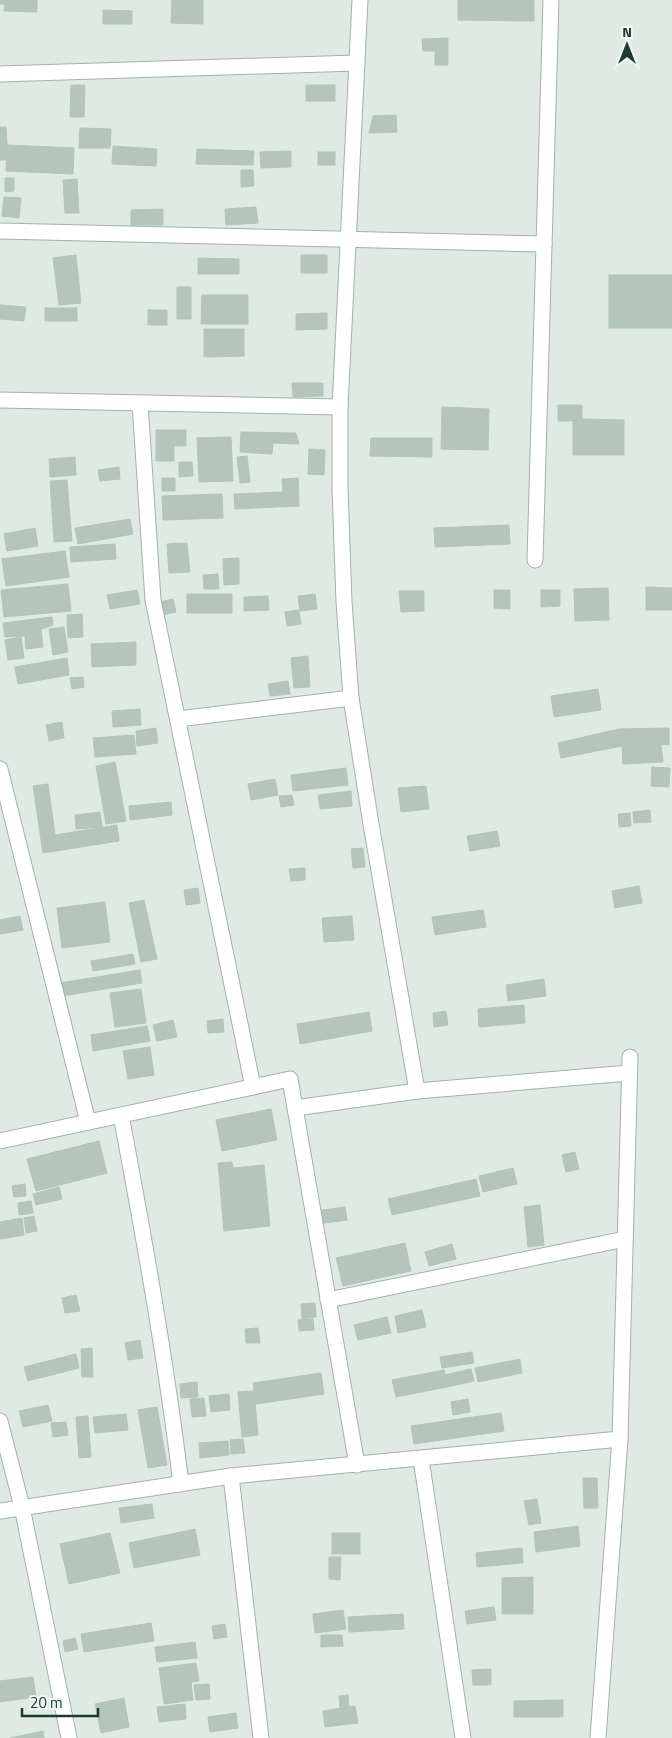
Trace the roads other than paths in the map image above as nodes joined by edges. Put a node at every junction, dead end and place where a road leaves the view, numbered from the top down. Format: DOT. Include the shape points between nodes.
graph roads {
  1 [pos="360,0"];
  2 [pos="551,0"];
  3 [pos="357,63"];
  4 [pos="0,74"];
  5 [pos="0,231"];
  6 [pos="348,239"];
  7 [pos="544,244"];
  8 [pos="0,400"];
  9 [pos="140,403"];
  10 [pos="340,407"];
  11 [pos="535,560"];
  12 [pos="351,698"];
  13 [pos="178,719"];
  14 [pos="0,769"];
  15 [pos="630,1057"];
  16 [pos="629,1073"];
  17 [pos="253,1087"];
  18 [pos="418,1091"];
  19 [pos="295,1108"];
  20 [pos="121,1115"];
  21 [pos="88,1122"];
  22 [pos="0,1141"];
  23 [pos="624,1240"];
  24 [pos="328,1300"];
  25 [pos="0,1421"];
  26 [pos="620,1439"];
  27 [pos="421,1459"];
  28 [pos="357,1465"];
  29 [pos="231,1476"];
  30 [pos="181,1484"];
  31 [pos="22,1507"];
  32 [pos="0,1511"];
  33 [pos="69,1738"];
  34 [pos="261,1738"];
  35 [pos="463,1738"];
  36 [pos="598,1738"];
  1 -- 3 [label="street"];
  2 -- 7 [label="street"];
  3 -- 4 [label="street"];
  3 -- 6 [label="street"];
  5 -- 6 [label="street"];
  6 -- 7 [label="street"];
  6 -- 10 [label="street"];
  7 -- 11 [label="street"];
  8 -- 9 [label="street"];
  9 -- 10 [label="street"];
  9 -- 13 [label="street" via="153,600"];
  10 -- 12 [label="street" via="340,488"];
  12 -- 13 [label="street"];
  12 -- 18 [label="street"];
  13 -- 17 [label="street"];
  14 -- 21 [label="street"];
  15 -- 16 [label="street"];
  16 -- 18 [label="street"];
  16 -- 23 [label="street"];
  17 -- 19 [label="street" via="290,1079"];
  17 -- 20 [label="street"];
  18 -- 19 [label="street"];
  19 -- 24 [label="street"];
  20 -- 21 [label="street"];
  20 -- 30 [label="street" via="170,1392"];
  21 -- 22 [label="street"];
  23 -- 24 [label="street"];
  23 -- 26 [label="street"];
  24 -- 28 [label="street"];
  25 -- 31 [label="street"];
  26 -- 27 [label="street"];
  26 -- 36 [label="street"];
  27 -- 28 [label="street"];
  27 -- 35 [label="street"];
  28 -- 29 [label="street"];
  29 -- 30 [label="street"];
  29 -- 34 [label="street"];
  30 -- 31 [label="street"];
  31 -- 32 [label="street"];
  31 -- 33 [label="street"];
}
